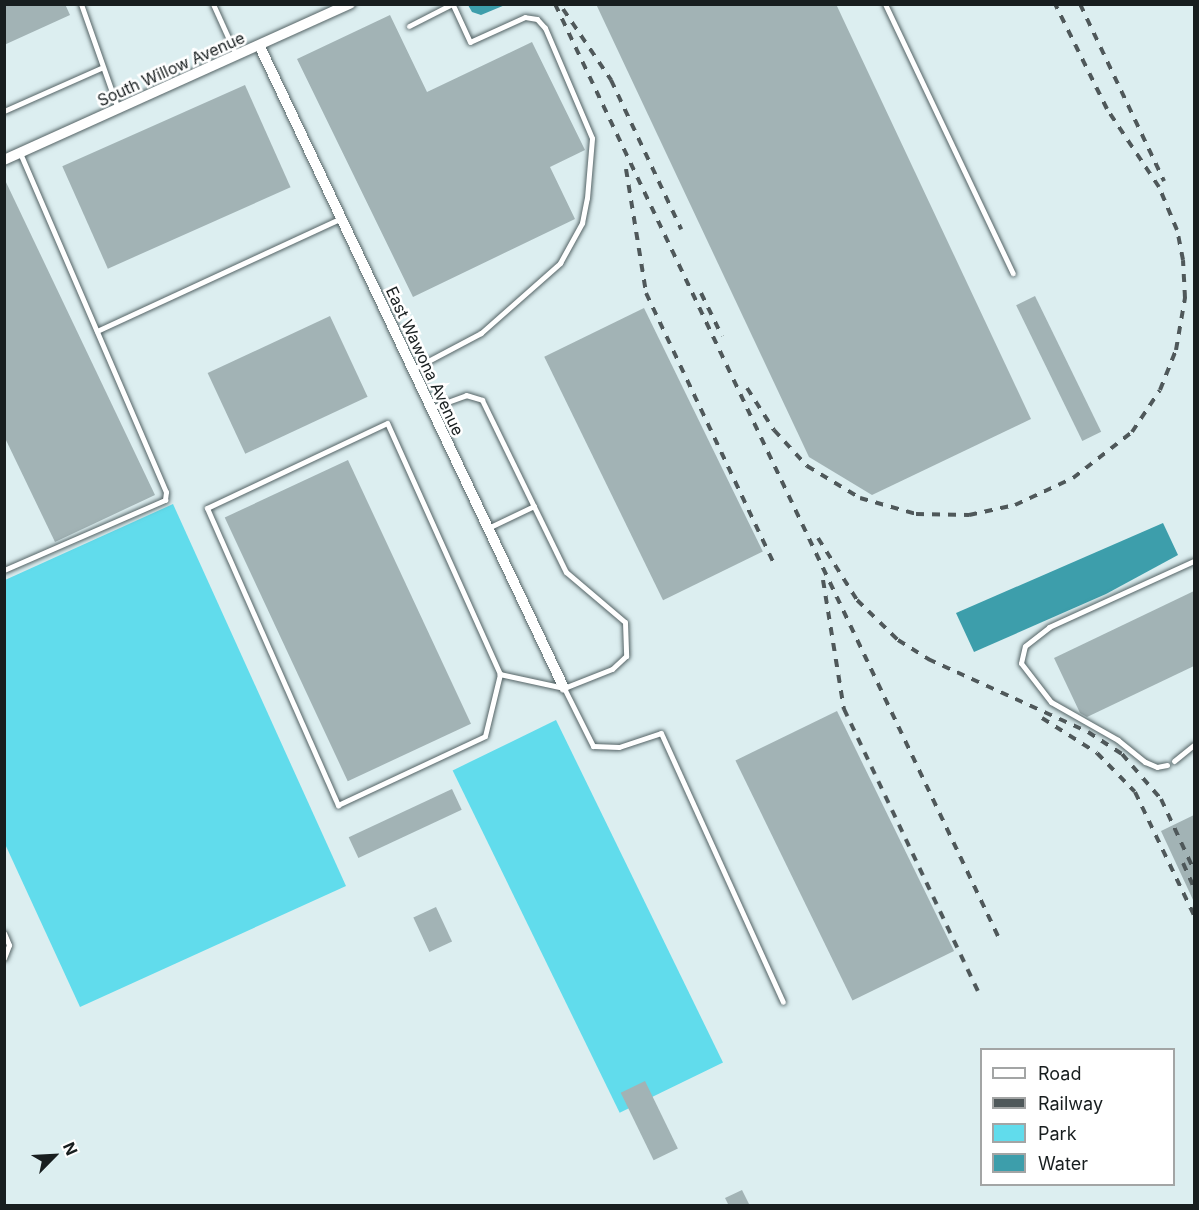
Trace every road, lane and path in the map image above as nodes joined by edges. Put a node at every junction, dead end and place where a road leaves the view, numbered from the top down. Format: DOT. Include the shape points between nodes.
graph roads {
  1 [pos="81,4"];
  2 [pos="213,4"];
  3 [pos="350,4"];
  4 [pos="885,4"];
  5 [pos="452,5"];
  6 [pos="409,26"];
  7 [pos="260,47"];
  8 [pos="237,57"];
  9 [pos="101,68"];
  10 [pos="118,109"];
  11 [pos="4,111"];
  12 [pos="20,153"];
  13 [pos="4,160"];
  14 [pos="341,218"];
  15 [pos="1013,273"];
  16 [pos="97,331"];
  17 [pos="412,369"];
  18 [pos="431,408"];
  19 [pos="534,506"];
  20 [pos="488,528"];
  21 [pos="1194,561"];
  22 [pos="4,570"];
  23 [pos="500,674"];
  24 [pos="564,688"];
  25 [pos="1194,745"];
  26 [pos="1173,761"];
  27 [pos="1167,765"];
  28 [pos="4,933"];
  29 [pos="4,958"];
  30 [pos="783,1002"];
  1 -- 9 [label="lane" via="95,35"];
  2 -- 8 [label="lane"];
  3 -- 7 [label="street, South Willow Avenue"];
  4 -- 15 [label="lane"];
  5 -- 6 [label="lane"];
  5 -- 17 [label="lane" via="470,42 525,17 537,19 545,28 592,138 587,198 582,223 560,263 481,333"];
  7 -- 8 [label="street, South Willow Avenue"];
  7 -- 14 [label="street, East Wawona Avenue"];
  8 -- 10 [label="street, South Willow Avenue"];
  9 -- 10 [label="lane"];
  9 -- 11 [label="lane"];
  10 -- 12 [label="street, South Willow Avenue"];
  12 -- 13 [label="street, South Willow Avenue"];
  12 -- 16 [label="lane"];
  14 -- 16 [label="lane"];
  14 -- 17 [label="street, East Wawona Avenue"];
  16 -- 22 [label="lane" via="166,492 165,500"];
  17 -- 18 [label="street, East Wawona Avenue"];
  18 -- 19 [label="lane" via="466,395 482,400"];
  18 -- 20 [label="street, East Wawona Avenue"];
  19 -- 20 [label="lane"];
  19 -- 24 [label="lane" via="566,572 625,622 627,656 612,669"];
  20 -- 24 [label="street, East Wawona Avenue"];
  21 -- 27 [label="lane" via="1049,627 1025,646 1021,663 1051,702 1118,740 1145,762 1157,767"];
  23 -- 23 [label="lane" via="387,423 207,508 338,805 485,736"];
  23 -- 24 [label="lane"];
  24 -- 30 [label="lane" via="593,746 619,747 661,733"];
  25 -- 26 [label="lane"];
  28 -- 29 [label="lane" via="9,945"];
}
